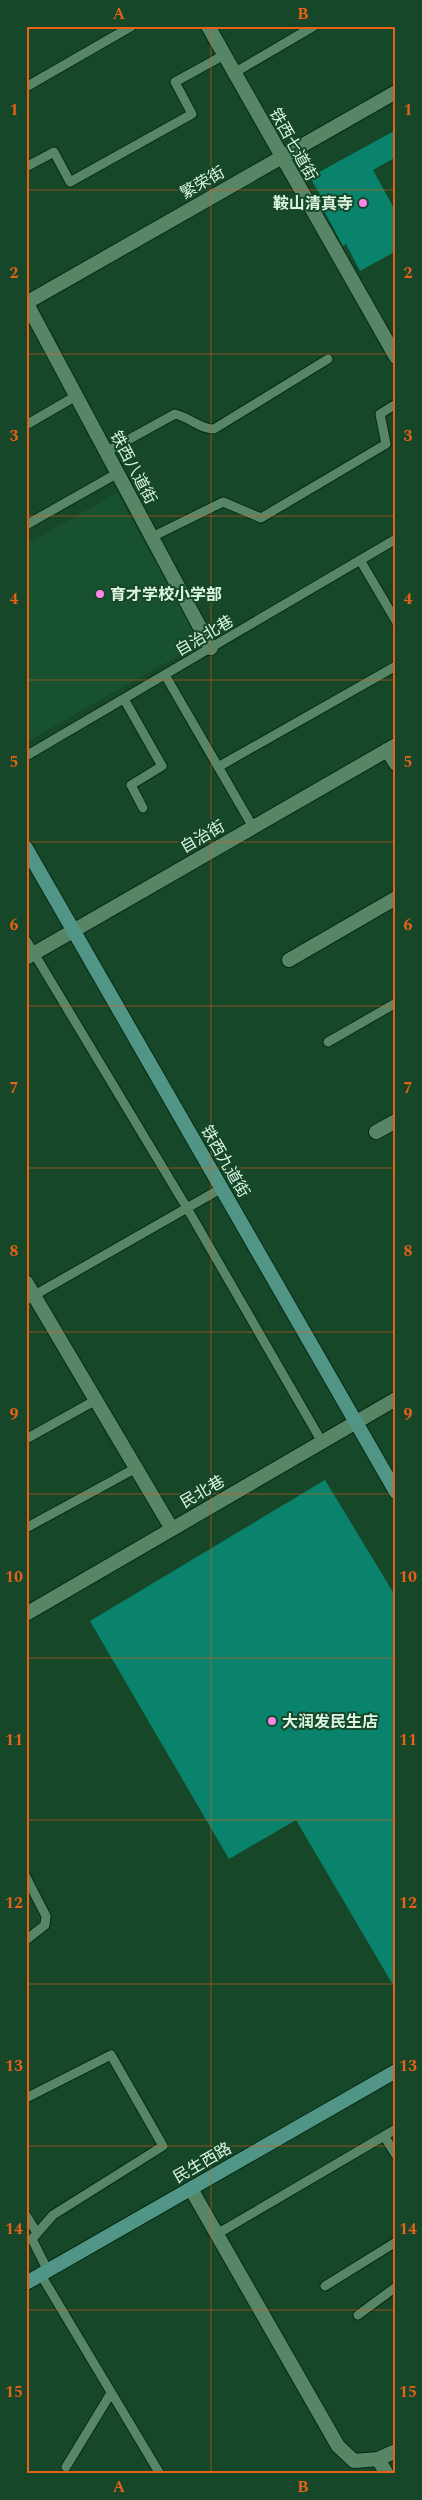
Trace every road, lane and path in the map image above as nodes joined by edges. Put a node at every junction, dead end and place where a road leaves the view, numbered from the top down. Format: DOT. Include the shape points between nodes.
graph roads {
  1 [pos="132,26"];
  2 [pos="208,26"];
  3 [pos="314,26"];
  4 [pos="224,55"];
  5 [pos="234,73"];
  6 [pos="26,87"];
  7 [pos="396,92"];
  8 [pos="281,158"];
  9 [pos="26,167"];
  10 [pos="26,303"];
  11 [pos="396,357"];
  12 [pos="328,359"];
  13 [pos="76,396"];
  14 [pos="396,404"];
  15 [pos="26,425"];
  16 [pos="106,452"];
  17 [pos="118,473"];
  18 [pos="26,525"];
  19 [pos="152,537"];
  20 [pos="396,539"];
  21 [pos="360,560"];
  22 [pos="396,622"];
  23 [pos="211,648"];
  24 [pos="396,666"];
  25 [pos="165,675"];
  26 [pos="124,699"];
  27 [pos="392,747"];
  28 [pos="26,756"];
  29 [pos="396,764"];
  30 [pos="218,767"];
  31 [pos="143,808"];
  32 [pos="253,827"];
  33 [pos="26,848"];
  34 [pos="396,898"];
  35 [pos="74,930"];
  36 [pos="26,940"];
  37 [pos="30,956"];
  38 [pos="289,960"];
  39 [pos="396,1003"];
  40 [pos="328,1042"];
  41 [pos="396,1121"];
  42 [pos="376,1132"];
  43 [pos="222,1188"];
  44 [pos="187,1208"];
  45 [pos="26,1282"];
  46 [pos="30,1298"];
  47 [pos="396,1399"];
  48 [pos="96,1400"];
  49 [pos="356,1422"];
  50 [pos="26,1439"];
  51 [pos="322,1442"];
  52 [pos="136,1468"];
  53 [pos="396,1492"];
  54 [pos="26,1528"];
  55 [pos="172,1529"];
  56 [pos="27,1612"];
  57 [pos="26,1877"];
  58 [pos="26,1940"];
  59 [pos="396,2071"];
  60 [pos="26,2098"];
  61 [pos="396,2129"];
  62 [pos="384,2136"];
  63 [pos="396,2155"];
  64 [pos="190,2189"];
  65 [pos="26,2215"];
  66 [pos="37,2233"];
  67 [pos="216,2234"];
  68 [pos="396,2242"];
  69 [pos="44,2273"];
  70 [pos="26,2283"];
  71 [pos="325,2286"];
  72 [pos="396,2287"];
  73 [pos="358,2315"];
  74 [pos="111,2393"];
  75 [pos="396,2451"];
  76 [pos="378,2459"];
  77 [pos="66,2466"];
  78 [pos="160,2474"];
  79 [pos="387,2474"];
  1 -- 6 [label="lane"];
  2 -- 4 [label="street, 铁西七道街"];
  3 -- 5 [label="lane"];
  4 -- 5 [label="street, 铁西七道街"];
  4 -- 9 [label="lane" via="175,82 192,114 70,182 54,152"];
  5 -- 8 [label="street, 铁西七道街"];
  7 -- 8 [label="street, 繁荣街"];
  8 -- 10 [label="street, 繁荣街"];
  8 -- 11 [label="street, 铁西七道街"];
  10 -- 13 [label="street, 铁西八道街"];
  12 -- 16 [label="lane" via="214,429 205,429 189,418 175,414"];
  13 -- 15 [label="lane"];
  13 -- 16 [label="street, 铁西八道街"];
  14 -- 19 [label="lane" via="380,414 386,444 261,518 223,502"];
  16 -- 17 [label="street, 铁西八道街"];
  17 -- 18 [label="lane"];
  17 -- 19 [label="street, 铁西八道街"];
  19 -- 23 [label="street, 铁西八道街"];
  20 -- 21 [label="lane, 自治北巷"];
  21 -- 22 [label="lane"];
  21 -- 23 [label="lane, 自治北巷"];
  23 -- 25 [label="lane, 自治北巷"];
  24 -- 30 [label="lane"];
  25 -- 26 [label="lane, 自治北巷"];
  25 -- 30 [label="lane"];
  26 -- 28 [label="lane, 自治北巷"];
  26 -- 31 [label="lane" via="162,766 131,785"];
  27 -- 29 [label="street"];
  27 -- 32 [label="street, 自治街"];
  30 -- 32 [label="lane"];
  32 -- 35 [label="street, 自治街"];
  33 -- 35 [label="main road, 铁西九道街"];
  34 -- 38 [label="street"];
  35 -- 37 [label="street, 自治街"];
  35 -- 43 [label="main road, 铁西九道街"];
  36 -- 37 [label="lane"];
  37 -- 44 [label="lane"];
  39 -- 40 [label="lane"];
  41 -- 42 [label="street"];
  43 -- 44 [label="lane"];
  43 -- 49 [label="main road, 铁西九道街"];
  44 -- 46 [label="lane"];
  44 -- 51 [label="lane"];
  45 -- 46 [label="street"];
  46 -- 48 [label="street"];
  47 -- 49 [label="street, 民北巷"];
  48 -- 50 [label="lane"];
  48 -- 52 [label="street"];
  49 -- 51 [label="street, 民北巷"];
  49 -- 53 [label="main road, 铁西九道街"];
  51 -- 55 [label="street, 民北巷"];
  52 -- 54 [label="lane"];
  52 -- 55 [label="street"];
  55 -- 56 [label="street, 民北巷"];
  57 -- 58 [label="lane" via="46,1916 45,1925"];
  59 -- 64 [label="main road, 民生西路"];
  60 -- 66 [label="lane" via="111,2055 163,2146 53,2216"];
  61 -- 62 [label="lane"];
  62 -- 63 [label="lane"];
  62 -- 67 [label="lane"];
  64 -- 67 [label="street"];
  64 -- 69 [label="main road, 民生西路"];
  65 -- 66 [label="lane"];
  66 -- 69 [label="lane" via="32,2239"];
  67 -- 76 [label="street" via="338,2446 354,2461"];
  68 -- 71 [label="lane"];
  69 -- 70 [label="main road, 民生西路"];
  69 -- 74 [label="lane"];
  72 -- 73 [label="lane"];
  74 -- 77 [label="lane"];
  74 -- 78 [label="lane"];
  75 -- 76 [label="street"];
  76 -- 79 [label="street"];
}
